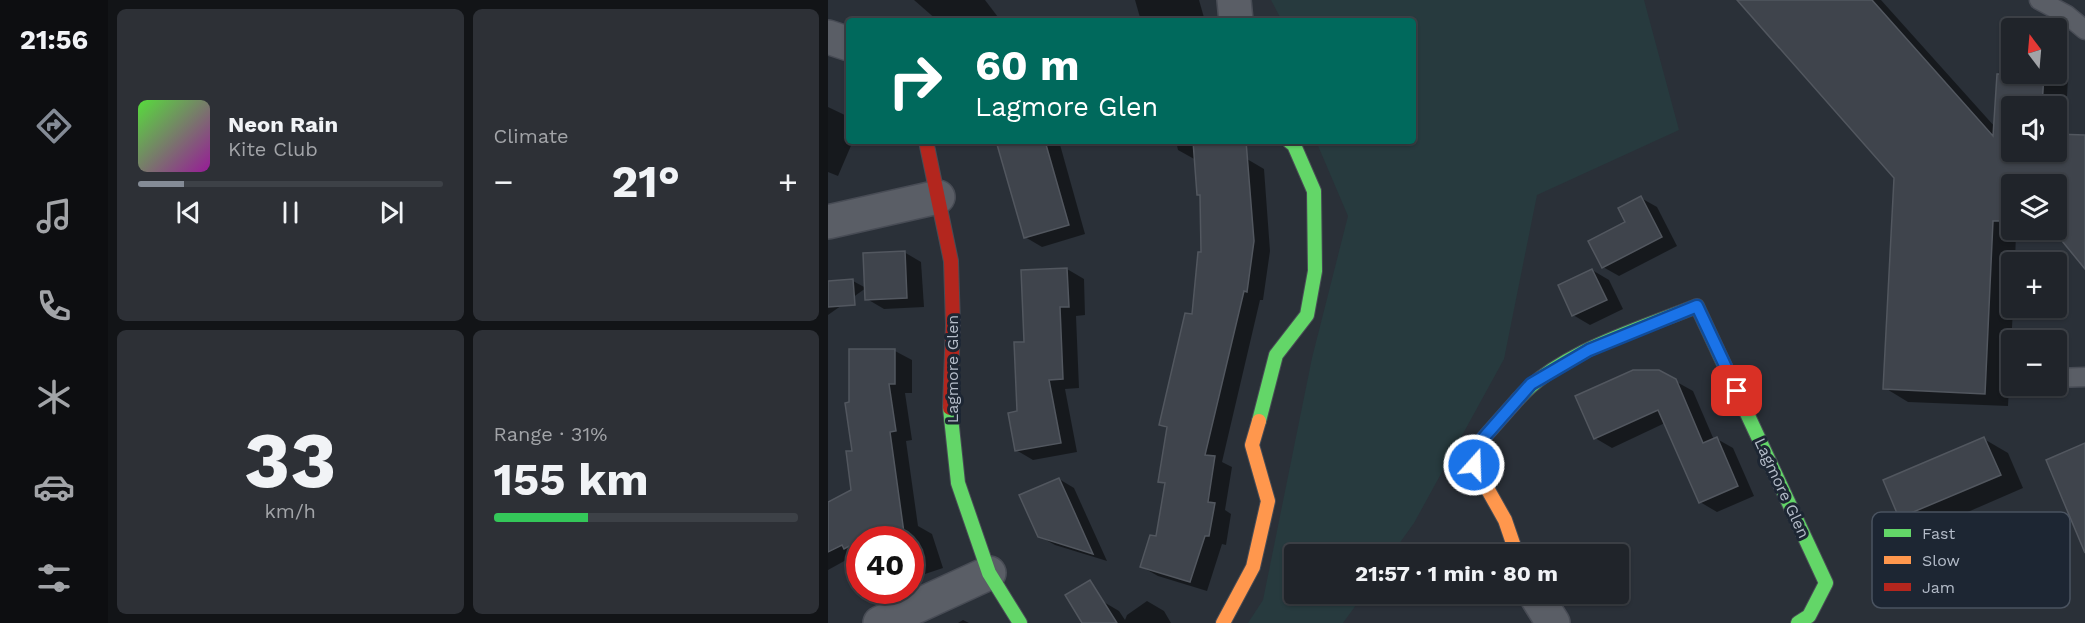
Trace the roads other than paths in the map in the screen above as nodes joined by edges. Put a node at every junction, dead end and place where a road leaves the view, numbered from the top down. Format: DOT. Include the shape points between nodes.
graph roads {
  1 [pos="1234,0"];
  2 [pos="2039,0"];
  3 [pos="1236,18"];
  4 [pos="2085,30"];
  5 [pos="828,37"];
  6 [pos="846,43"];
  7 [pos="927,144"];
  8 [pos="1293,144"];
  9 [pos="938,197"];
  10 [pos="828,222"];
  11 [pos="2085,377"];
  12 [pos="2067,378"];
  13 [pos="1513,544"];
  14 [pos="989,573"];
  15 [pos="1541,604"];
  16 [pos="880,623"];
  17 [pos="1020,623"];
  18 [pos="1223,623"];
  19 [pos="1553,623"];
  20 [pos="1798,623"];
  1 -- 3 [label="street"];
  2 -- 4 [label="lane"];
  5 -- 6 [label="street"];
  7 -- 9 [label="street, Lagmore Glen"];
  8 -- 18 [label="street" via="1314,191 1315,271 1307,315 1276,355 1252,445 1268,501 1253,567"];
  9 -- 10 [label="street"];
  9 -- 14 [label="street, Lagmore Glen" via="951,261 950,409 958,483"];
  11 -- 12 [label="lane"];
  13 -- 20 [label="street, Lagmore Glen" via="1505,520 1474,465 1479,443 1531,384 1589,350 1697,306 1826,583 1809,616"];
  14 -- 16 [label="street"];
  14 -- 17 [label="street, Lagmore Glen"];
  15 -- 19 [label="street"];
}
